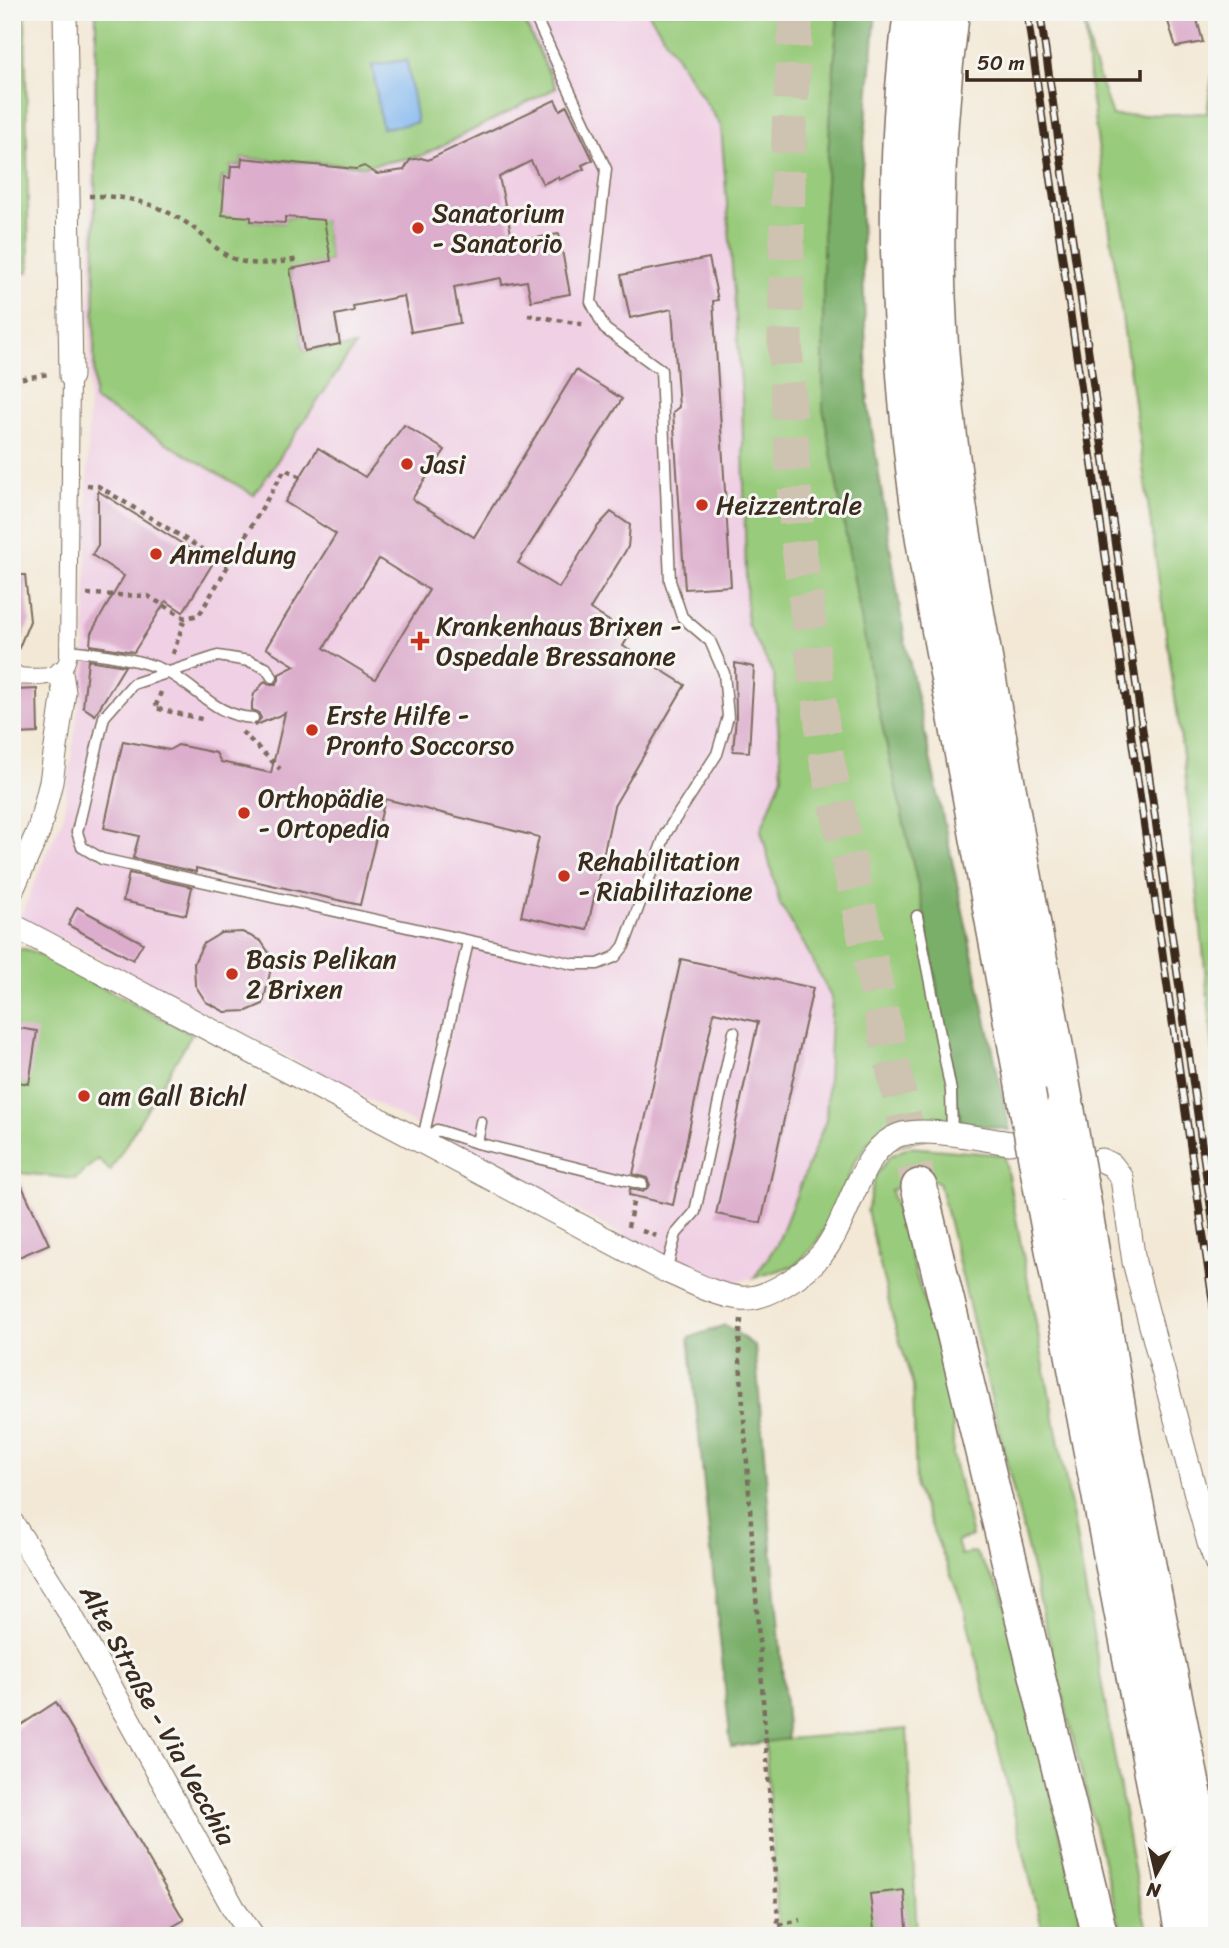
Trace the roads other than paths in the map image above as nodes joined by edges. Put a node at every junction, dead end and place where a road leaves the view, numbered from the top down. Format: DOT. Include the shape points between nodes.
graph roads {
  1 [pos="65,12"];
  2 [pos="533,12"];
  3 [pos="913,12"];
  4 [pos="948,28"];
  5 [pos="71,376"];
  6 [pos="69,650"];
  7 [pos="168,671"];
  8 [pos="61,673"];
  9 [pos="13,676"];
  10 [pos="272,677"];
  11 [pos="253,718"];
  12 [pos="12,890"];
  13 [pos="917,916"];
  14 [pos="12,925"];
  15 [pos="468,942"];
  16 [pos="442,994"];
  17 [pos="454,997"];
  18 [pos="734,1032"];
  19 [pos="481,1122"];
  20 [pos="952,1135"];
  21 [pos="422,1142"];
  22 [pos="477,1143"];
  23 [pos="1010,1143"];
  24 [pos="1101,1160"];
  25 [pos="642,1184"];
  26 [pos="919,1187"];
  27 [pos="1063,1196"];
  28 [pos="666,1270"];
  29 [pos="12,1522"];
  30 [pos="1217,1564"];
  31 [pos="1217,1916"];
  32 [pos="253,1936"];
  33 [pos="1100,1936"];
  34 [pos="1185,1936"];
  1 -- 5 [label="street"];
  2 -- 15 [label="lane" via="606,169 591,302 605,328 661,370 670,581 682,617 710,641 724,673 728,717 717,754 666,833 624,946 615,957 598,964 573,964"];
  3 -- 27 [label="highway, bridge" via="901,253 913,453 1026,1093"];
  4 -- 27 [label="highway, bridge" via="935,228 947,427 964,553 1065,1108"];
  5 -- 6 [label="street"];
  6 -- 7 [label="lane"];
  6 -- 8 [label="street"];
  7 -- 10 [label="lane" via="218,656 249,661 266,668"];
  7 -- 11 [label="lane" via="222,711"];
  7 -- 15 [label="lane" via="132,684 104,717 77,832 82,848 102,859"];
  8 -- 9 [label="street"];
  8 -- 12 [label="street" via="64,692 51,782 39,830"];
  13 -- 20 [label="lane" via="951,1091"];
  14 -- 21 [label="street"];
  15 -- 17 [label="lane"];
  16 -- 17 [label="lane"];
  17 -- 21 [label="lane"];
  18 -- 28 [label="lane" via="695,1212 676,1234"];
  19 -- 22 [label="lane"];
  20 -- 23 [label="street"];
  20 -- 28 [label="street" via="899,1135 881,1146 866,1166 822,1254 793,1281 763,1295 743,1298"];
  21 -- 22 [label="lane" via="438,1130"];
  21 -- 28 [label="street"];
  22 -- 25 [label="lane"];
  24 -- 30 [label="street" via="1122,1178 1134,1262"];
  26 -- 33 [label="main road"];
  27 -- 31 [label="highway" via="1122,1443"];
  27 -- 34 [label="highway"];
  29 -- 32 [label="street, Alte Straße - Via Vecchia" via="68,1609"];
}
